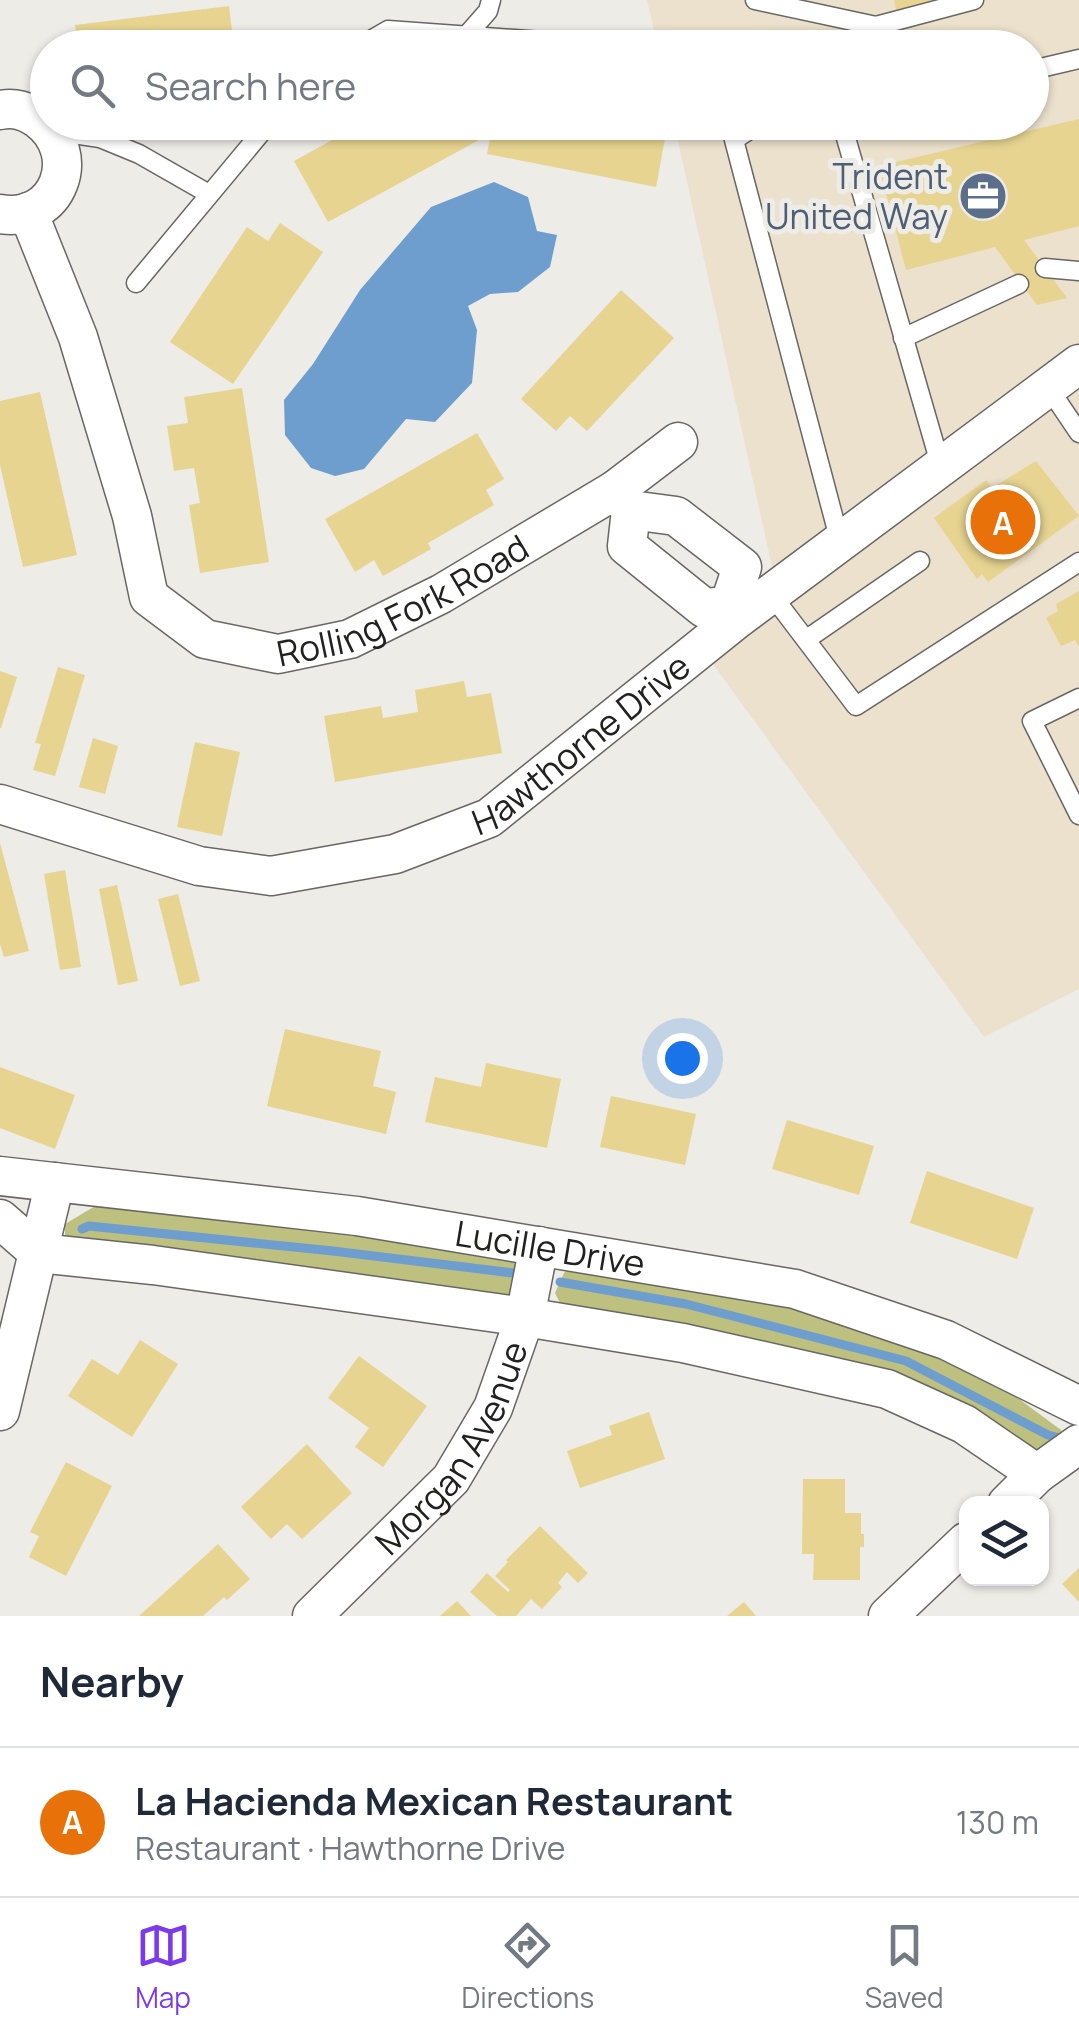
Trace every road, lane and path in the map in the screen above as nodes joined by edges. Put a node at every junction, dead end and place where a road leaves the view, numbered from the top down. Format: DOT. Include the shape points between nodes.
graph roads {
  1 [pos="492,0"];
  2 [pos="754,0"];
  3 [pos="974,0"];
  4 [pos="471,30"];
  5 [pos="1079,59"];
  6 [pos="1049,66"];
  7 [pos="0,110"];
  8 [pos="30,115"];
  9 [pos="58,140"];
  10 [pos="105,140"];
  11 [pos="255,140"];
  12 [pos="734,140"];
  13 [pos="847,140"];
  14 [pos="210,194"];
  15 [pos="14,213"];
  16 [pos="1046,268"];
  17 [pos="1079,272"];
  18 [pos="136,282"];
  19 [pos="1019,284"];
  20 [pos="904,338"];
  21 [pos="1079,364"];
  22 [pos="1048,387"];
  23 [pos="1079,432"];
  24 [pos="678,442"];
  25 [pos="941,467"];
  26 [pos="623,500"];
  27 [pos="840,542"];
  28 [pos="920,561"];
  29 [pos="1079,562"];
  30 [pos="770,594"];
  31 [pos="733,612"];
  32 [pos="807,639"];
  33 [pos="1079,698"];
  34 [pos="0,804"];
  35 [pos="1079,815"];
  36 [pos="0,1176"];
  37 [pos="55,1182"];
  38 [pos="0,1219"];
  39 [pos="538,1246"];
  40 [pos="39,1253"];
  41 [pos="525,1317"];
  42 [pos="1079,1406"];
  43 [pos="0,1411"];
  44 [pos="1079,1444"];
  45 [pos="1037,1474"];
  46 [pos="1015,1496"];
  47 [pos="959,1549"];
  48 [pos="312,1616"];
  49 [pos="888,1616"];
  1 -- 4 [label="lane"];
  2 -- 3 [label="lane" via="876,26"];
  5 -- 6 [label="lane"];
  7 -- 8 [label="street"];
  9 -- 15 [label="street, Rolling Fork Road" via="61,179 41,206"];
  10 -- 14 [label="lane"];
  11 -- 14 [label="lane"];
  12 -- 27 [label="lane"];
  13 -- 20 [label="lane"];
  14 -- 18 [label="lane"];
  15 -- 26 [label="street, Rolling Fork Road" via="78,337 149,596 205,638 278,654 350,639"];
  16 -- 17 [label="lane"];
  19 -- 20 [label="lane"];
  20 -- 25 [label="lane"];
  21 -- 22 [label="street, Hawthorne Drive"];
  22 -- 23 [label="lane"];
  22 -- 25 [label="street, Hawthorne Drive"];
  24 -- 26 [label="street, Rolling Fork Road"];
  25 -- 27 [label="street, Hawthorne Drive"];
  26 -- 31 [label="street" via="627,546 704,608"];
  26 -- 31 [label="street" via="676,516 742,567"];
  27 -- 30 [label="street, Hawthorne Drive"];
  28 -- 32 [label="lane"];
  29 -- 32 [label="lane" via="856,706"];
  30 -- 31 [label="street, Hawthorne Drive"];
  30 -- 32 [label="lane"];
  31 -- 34 [label="street, Hawthorne Drive" via="489,818 395,854 271,876 199,866"];
  33 -- 35 [label="lane" via="1032,721"];
  36 -- 37 [label="street, Lucille Drive"];
  37 -- 39 [label="street, Lucille Drive" via="357,1216"];
  37 -- 40 [label="street"];
  38 -- 40 [label="street"];
  39 -- 41 [label="street, Morgan Avenue"];
  39 -- 42 [label="street, Lucille Drive" via="795,1289 946,1340"];
  40 -- 41 [label="street, Lucille Drive"];
  40 -- 43 [label="street"];
  41 -- 45 [label="street, Lucille Drive" via="683,1343 887,1389 964,1424"];
  41 -- 48 [label="street, Morgan Avenue" via="493,1408 451,1479"];
  44 -- 45 [label="street"];
  45 -- 46 [label="street"];
  47 -- 49 [label="street"];
}
